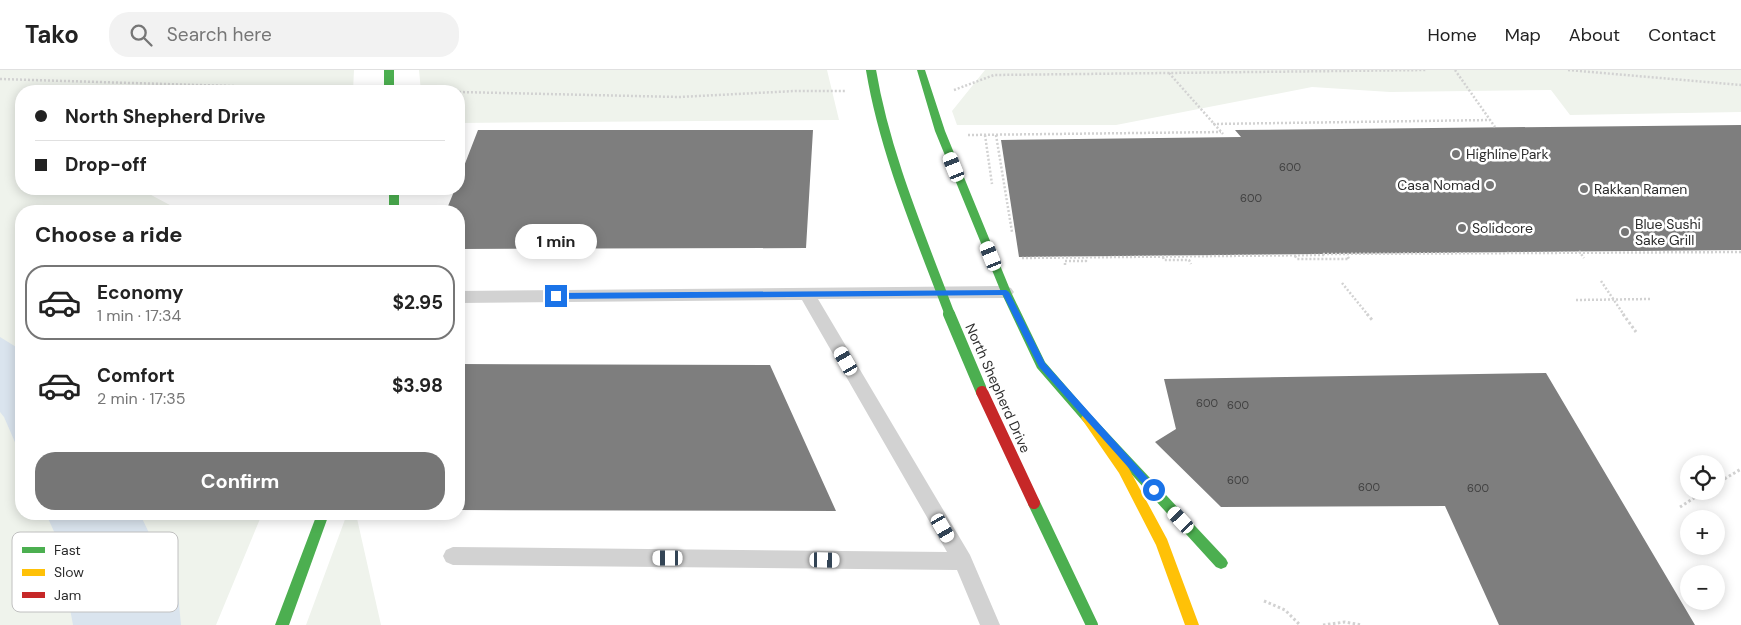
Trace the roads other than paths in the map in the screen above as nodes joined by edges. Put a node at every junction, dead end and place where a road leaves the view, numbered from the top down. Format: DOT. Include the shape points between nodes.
graph roads {
  1 [pos="388,70"];
  2 [pos="871,70"];
  3 [pos="921,70"];
  4 [pos="389,85"];
  5 [pos="1006,292"];
  6 [pos="807,294"];
  7 [pos="465,297"];
  8 [pos="1087,418"];
  9 [pos="321,520"];
  10 [pos="453,556"];
  11 [pos="963,561"];
  12 [pos="1221,563"];
  13 [pos="282,625"];
  14 [pos="990,625"];
  15 [pos="1092,625"];
  16 [pos="1192,625"];
  1 -- 4 [label="main road, bridge"];
  2 -- 15 [label="main road, North Shepherd Drive, bridge" via="874,95 905,192 966,358"];
  3 -- 5 [label="main road" via="940,131"];
  5 -- 6 [label="lane"];
  5 -- 8 [label="main road" via="1042,365"];
  6 -- 7 [label="lane"];
  6 -- 11 [label="lane"];
  8 -- 12 [label="main road"];
  8 -- 16 [label="main road" via="1123,469 1162,544"];
  9 -- 13 [label="main road"];
  10 -- 11 [label="lane"];
  11 -- 14 [label="lane"];
}
